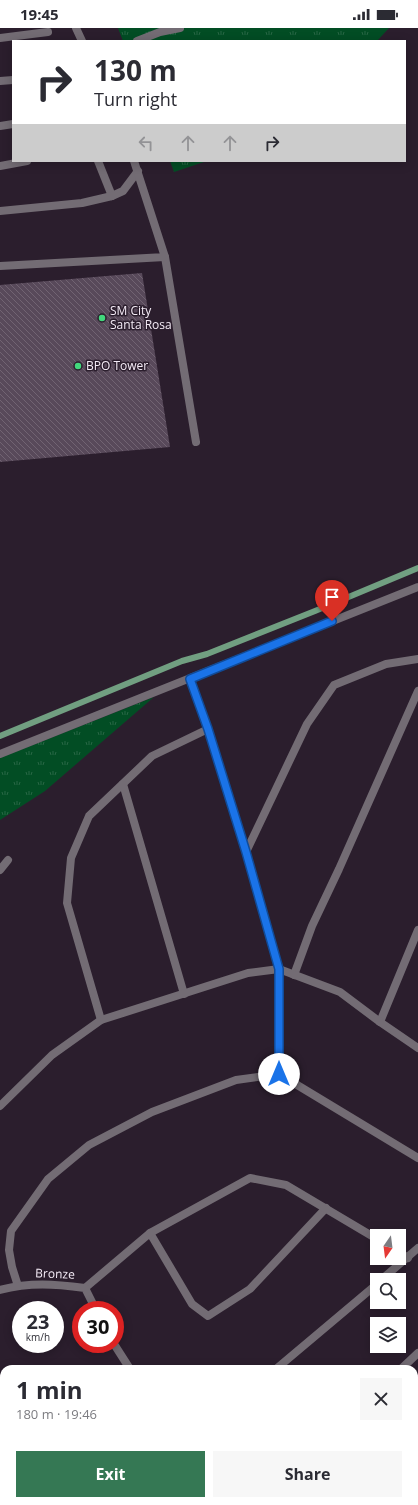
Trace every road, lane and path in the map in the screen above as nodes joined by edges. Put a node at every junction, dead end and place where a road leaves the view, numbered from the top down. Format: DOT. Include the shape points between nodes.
graph roads {
  1 [pos="76,28"];
  2 [pos="180,28"];
  3 [pos="47,30"];
  4 [pos="0,38"];
  5 [pos="51,40"];
  6 [pos="82,40"];
  7 [pos="140,40"];
  8 [pos="12,80"];
  9 [pos="0,81"];
  10 [pos="12,124"];
  11 [pos="0,126"];
  12 [pos="21,162"];
  13 [pos="98,162"];
  14 [pos="134,162"];
  15 [pos="0,166"];
  16 [pos="138,171"];
  17 [pos="112,196"];
  18 [pos="0,211"];
  19 [pos="165,257"];
  20 [pos="0,266"];
  21 [pos="196,442"];
  22 [pos="418,587"];
  23 [pos="418,659"];
  24 [pos="190,679"];
  25 [pos="418,691"];
  26 [pos="208,729"];
  27 [pos="0,754"];
  28 [pos="123,784"];
  29 [pos="246,852"];
  30 [pos="8,860"];
  31 [pos="0,870"];
  32 [pos="418,930"];
  33 [pos="279,969"];
  34 [pos="294,975"];
  35 [pos="184,994"];
  36 [pos="101,1020"];
  37 [pos="380,1022"];
  38 [pos="418,1048"];
  39 [pos="279,1074"];
  40 [pos="0,1106"];
  41 [pos="418,1158"];
  42 [pos="326,1208"];
  43 [pos="150,1233"];
  44 [pos="370,1235"];
  45 [pos="418,1248"];
  46 [pos="408,1258"];
  47 [pos="390,1273"];
  48 [pos="18,1286"];
  49 [pos="85,1288"];
  50 [pos="0,1290"];
  51 [pos="370,1290"];
  52 [pos="92,1301"];
  53 [pos="120,1353"];
  54 [pos="418,1354"];
  55 [pos="127,1365"];
  56 [pos="281,1365"];
  57 [pos="406,1365"];
  1 -- 6 [label="street"];
  2 -- 7 [label="street"];
  3 -- 4 [label="street"];
  3 -- 5 [label="street"];
  8 -- 9 [label="street"];
  10 -- 11 [label="street"];
  12 -- 15 [label="street"];
  13 -- 17 [label="street"];
  14 -- 16 [label="street"];
  16 -- 17 [label="street" via="123,191"];
  16 -- 19 [label="street"];
  17 -- 18 [label="street" via="82,203"];
  19 -- 20 [label="street"];
  19 -- 21 [label="street"];
  22 -- 24 [label="street"];
  23 -- 29 [label="street" via="386,664 334,685 307,724"];
  24 -- 26 [label="street"];
  24 -- 27 [label="street"];
  25 -- 34 [label="street" via="312,926"];
  26 -- 28 [label="street" via="152,756"];
  26 -- 29 [label="street"];
  28 -- 35 [label="street"];
  28 -- 36 [label="street" via="89,816 71,858 67,903"];
  29 -- 33 [label="street"];
  30 -- 31 [label="street"];
  32 -- 37 [label="street"];
  33 -- 34 [label="street"];
  33 -- 35 [label="street" via="248,973"];
  33 -- 39 [label="street"];
  34 -- 37 [label="street" via="340,992"];
  35 -- 36 [label="street"];
  36 -- 40 [label="street" via="52,1055"];
  37 -- 38 [label="street"];
  39 -- 41 [label="street"];
  39 -- 48 [label="street" via="236,1080 152,1112 89,1145 48,1179 12,1231 9,1250"];
  42 -- 43 [label="street" via="286,1185 250,1178"];
  42 -- 43 [label="street" via="250,1289 208,1316 192,1304"];
  42 -- 44 [label="street"];
  43 -- 49 [label="street"];
  45 -- 46 [label="street"];
  46 -- 47 [label="street"];
  48 -- 49 [label="street, Bronze" via="51,1284"];
  48 -- 50 [label="street, Bronze"];
  49 -- 52 [label="street, Bronze"];
  51 -- 56 [label="street"];
  53 -- 55 [label="street"];
  54 -- 57 [label="street"];
}
